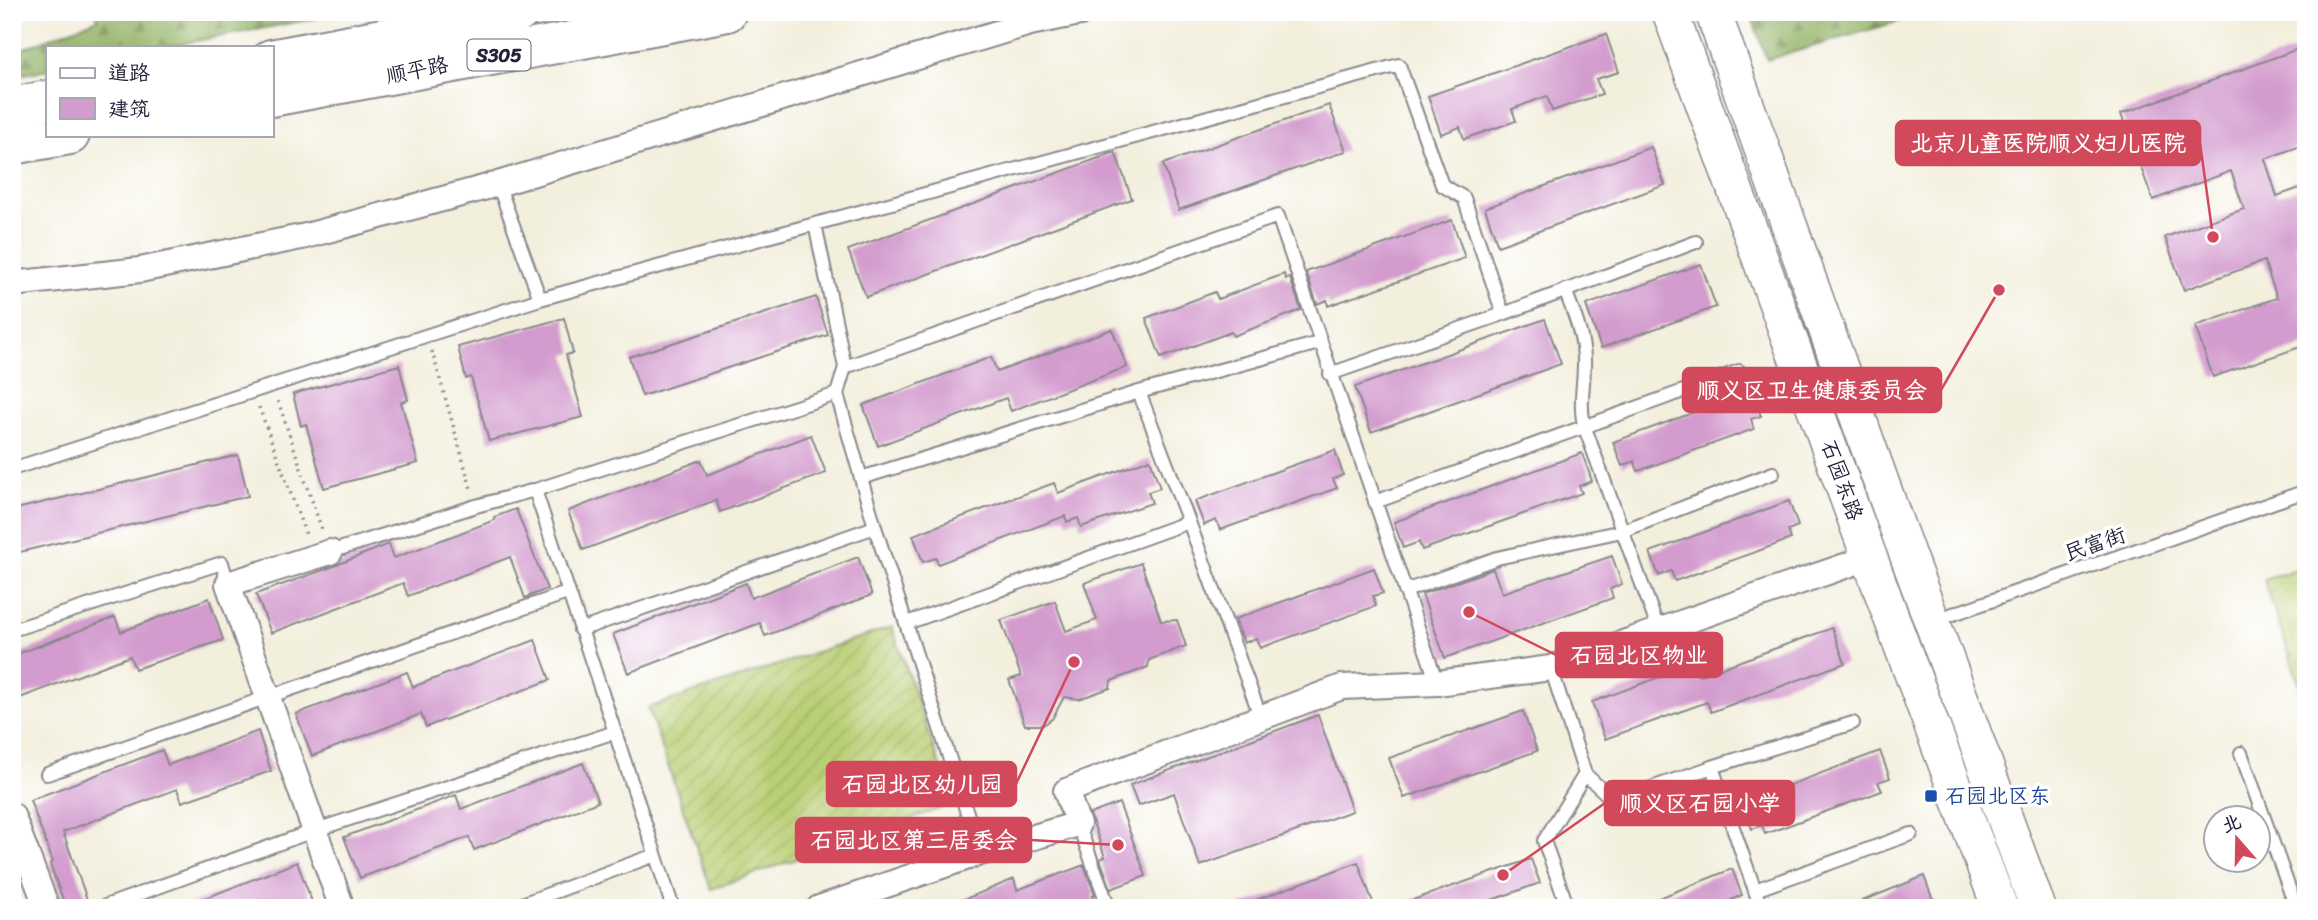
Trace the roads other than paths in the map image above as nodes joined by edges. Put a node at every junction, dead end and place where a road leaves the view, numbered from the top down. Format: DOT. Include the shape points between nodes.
graph roads {
  1 [pos="520,12"];
  2 [pos="727,12"];
  3 [pos="1085,12"];
  4 [pos="1670,12"];
  5 [pos="1713,12"];
  6 [pos="273,59"];
  7 [pos="273,97"];
  8 [pos="46,100"];
  9 [pos="12,107"];
  10 [pos="64,136"];
  11 [pos="12,145"];
  12 [pos="498,184"];
  13 [pos="815,224"];
  14 [pos="1696,242"];
  15 [pos="12,284"];
  16 [pos="1565,290"];
  17 [pos="540,299"];
  18 [pos="1503,314"];
  19 [pos="1319,343"];
  20 [pos="845,367"];
  21 [pos="1739,371"];
  22 [pos="1331,374"];
  23 [pos="1139,392"];
  24 [pos="837,394"];
  25 [pos="1585,428"];
  26 [pos="12,469"];
  27 [pos="1773,473"];
  28 [pos="861,478"];
  29 [pos="535,490"];
  30 [pos="2306,491"];
  31 [pos="1375,502"];
  32 [pos="1189,523"];
  33 [pos="875,527"];
  34 [pos="1622,531"];
  35 [pos="322,555"];
  36 [pos="1871,557"];
  37 [pos="229,584"];
  38 [pos="1405,591"];
  39 [pos="567,593"];
  40 [pos="907,623"];
  41 [pos="1914,627"];
  42 [pos="12,630"];
  43 [pos="580,630"];
  44 [pos="1659,631"];
  45 [pos="1551,668"];
  46 [pos="1437,683"];
  47 [pos="269,696"];
  48 [pos="1261,718"];
  49 [pos="1853,723"];
  50 [pos="615,732"];
  51 [pos="2241,753"];
  52 [pos="1712,767"];
  53 [pos="47,774"];
  54 [pos="1585,774"];
  55 [pos="12,815"];
  56 [pos="1078,824"];
  57 [pos="316,830"];
  58 [pos="1911,834"];
  59 [pos="980,853"];
  60 [pos="655,855"];
  61 [pos="1755,890"];
  62 [pos="858,901"];
  63 [pos="47,908"];
  64 [pos="100,908"];
  65 [pos="342,908"];
  66 [pos="511,908"];
  67 [pos="673,908"];
  68 [pos="819,908"];
  69 [pos="1109,908"];
  70 [pos="1568,908"];
  71 [pos="1761,908"];
  72 [pos="2000,908"];
  73 [pos="2038,908"];
  74 [pos="2297,908"];
  1 -- 6 [label="main road, 顺平路 / S305"];
  2 -- 7 [label="main road, 顺平路 / S305"];
  3 -- 12 [label="street" via="1030,23"];
  4 -- 36 [label="main road, 石园东路"];
  5 -- 41 [label="main road, 石园东路"];
  8 -- 9 [label="main road"];
  10 -- 11 [label="main road"];
  12 -- 15 [label="street" via="306,236 139,270"];
  12 -- 17 [label="lane"];
  13 -- 17 [label="lane"];
  13 -- 18 [label="lane" via="1399,65 1442,185 1464,198"];
  13 -- 20 [label="lane"];
  14 -- 16 [label="lane"];
  16 -- 18 [label="lane"];
  16 -- 25 [label="lane" via="1584,357 1581,413"];
  17 -- 26 [label="lane"];
  18 -- 22 [label="lane"];
  19 -- 20 [label="lane" via="1278,216"];
  19 -- 22 [label="lane"];
  19 -- 23 [label="lane"];
  20 -- 24 [label="lane"];
  21 -- 25 [label="lane"];
  22 -- 31 [label="lane"];
  23 -- 28 [label="lane"];
  23 -- 32 [label="lane"];
  24 -- 28 [label="lane"];
  24 -- 29 [label="lane"];
  25 -- 31 [label="lane"];
  25 -- 34 [label="lane"];
  27 -- 34 [label="lane"];
  28 -- 33 [label="lane"];
  29 -- 35 [label="lane"];
  29 -- 39 [label="lane"];
  30 -- 41 [label="lane, 民富街"];
  31 -- 38 [label="lane"];
  32 -- 40 [label="lane"];
  32 -- 48 [label="lane"];
  33 -- 40 [label="lane"];
  33 -- 43 [label="lane"];
  34 -- 38 [label="lane" via="1497,558"];
  34 -- 44 [label="lane"];
  35 -- 37 [label="street"];
  36 -- 41 [label="main road, 石园东路"];
  36 -- 44 [label="street"];
  37 -- 42 [label="lane" via="222,563"];
  37 -- 47 [label="street"];
  38 -- 46 [label="lane"];
  39 -- 43 [label="lane"];
  39 -- 47 [label="lane"];
  40 -- 59 [label="lane"];
  41 -- 72 [label="main road, 石园东路"];
  41 -- 73 [label="main road, 石园东路"];
  43 -- 50 [label="lane"];
  44 -- 45 [label="street"];
  45 -- 46 [label="street"];
  45 -- 54 [label="lane"];
  46 -- 48 [label="street" via="1342,687"];
  47 -- 53 [label="lane"];
  47 -- 57 [label="street"];
  48 -- 56 [label="street" via="1066,790"];
  49 -- 52 [label="lane"];
  50 -- 57 [label="lane"];
  50 -- 60 [label="lane"];
  51 -- 74 [label="lane"];
  52 -- 54 [label="lane" via="1614,801"];
  52 -- 61 [label="lane"];
  54 -- 70 [label="lane" via="1544,841"];
  55 -- 63 [label="street"];
  56 -- 59 [label="street"];
  56 -- 69 [label="lane"];
  57 -- 64 [label="lane"];
  57 -- 65 [label="street"];
  58 -- 61 [label="lane"];
  59 -- 62 [label="street"];
  60 -- 66 [label="lane"];
  60 -- 67 [label="lane"];
  61 -- 71 [label="lane"];
  62 -- 68 [label="street"];
}
